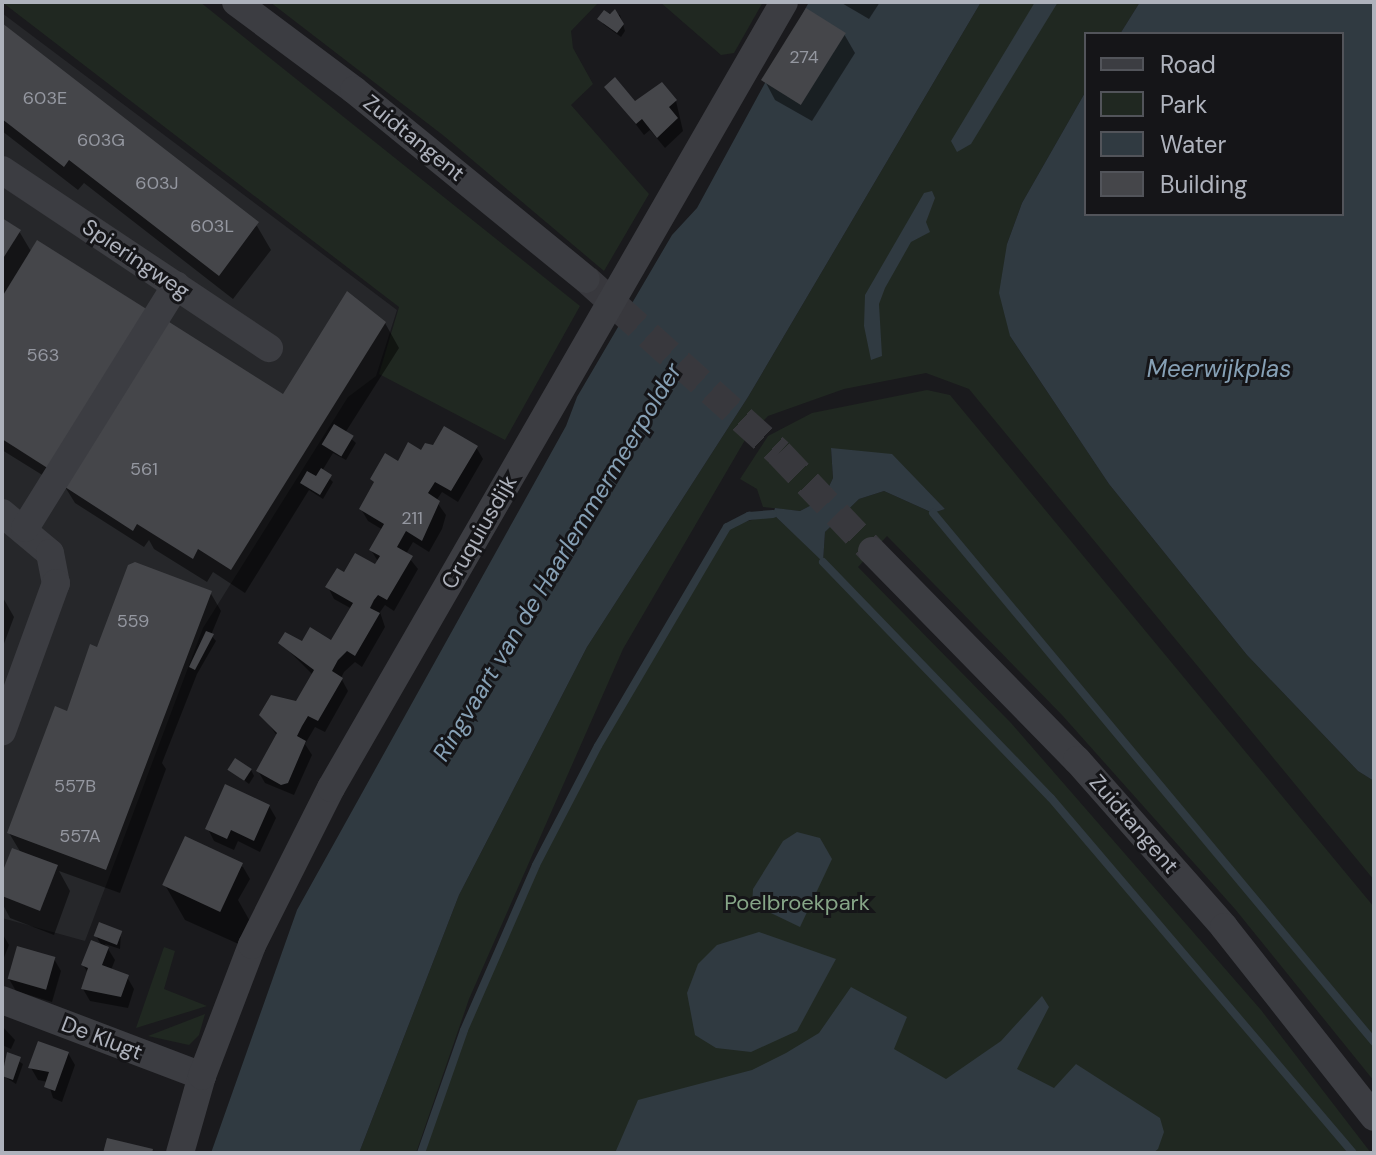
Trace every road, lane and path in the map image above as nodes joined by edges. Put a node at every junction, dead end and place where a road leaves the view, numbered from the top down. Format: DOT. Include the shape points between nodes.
graph roads {
  1 [pos="236,2"];
  2 [pos="784,2"];
  3 [pos="2,170"];
  4 [pos="586,279"];
  5 [pos="176,285"];
  6 [pos="269,348"];
  7 [pos="14,520"];
  8 [pos="872,551"];
  9 [pos="2,731"];
  10 [pos="2,1000"];
  11 [pos="202,1076"];
  12 [pos="1374,1117"];
  13 [pos="180,1153"];
  1 -- 4 [label="street, Zuidtangent" via="354,90"];
  2 -- 11 [label="street, Cruquiusdijk" via="331,788 252,945"];
  3 -- 5 [label="street, Spieringweg"];
  5 -- 6 [label="street, Spieringweg"];
  5 -- 7 [label="street"];
  7 -- 9 [label="street" via="50,553 56,583"];
  8 -- 12 [label="street, Zuidtangent" via="1077,760 1224,927"];
  10 -- 11 [label="street, De Klugt"];
  11 -- 13 [label="street, Cruquiusdijk"];
}
